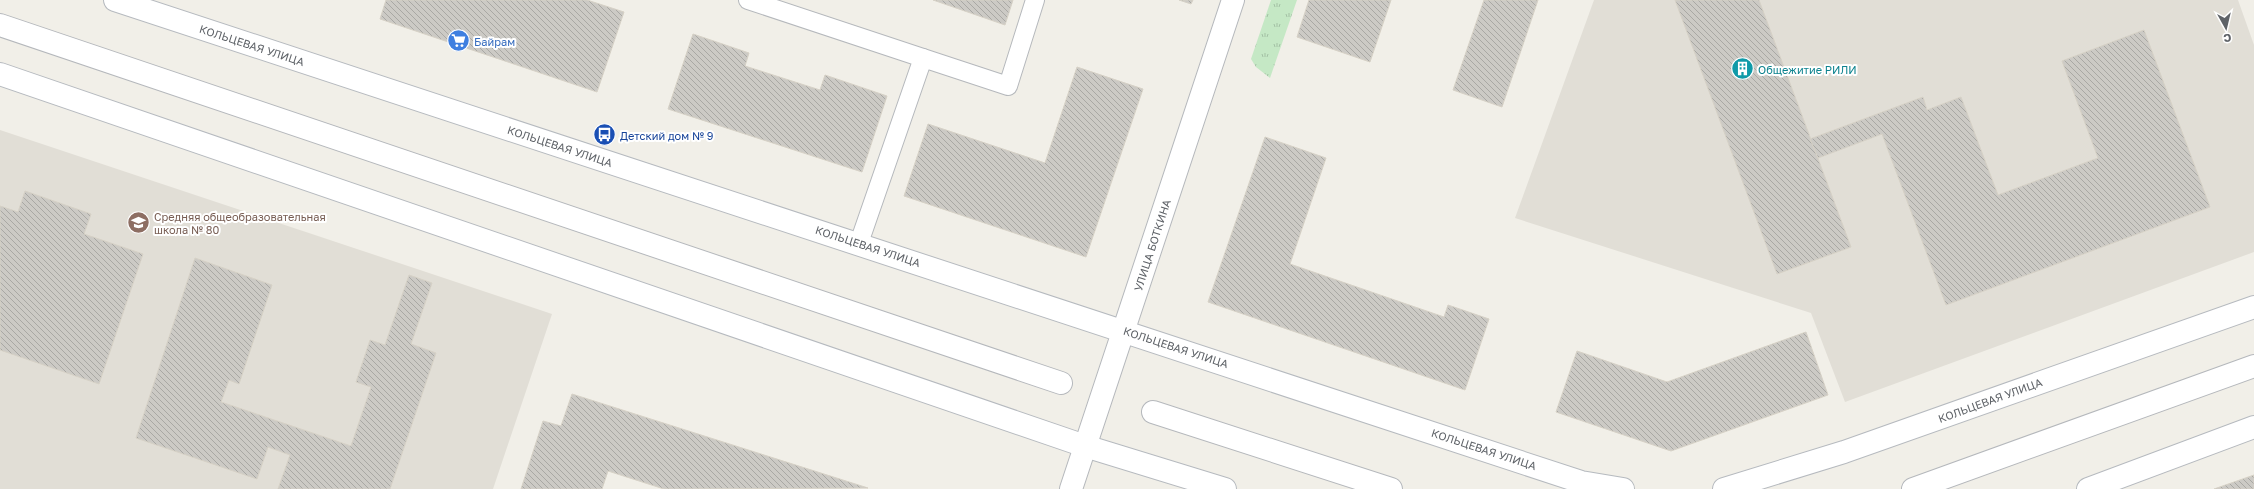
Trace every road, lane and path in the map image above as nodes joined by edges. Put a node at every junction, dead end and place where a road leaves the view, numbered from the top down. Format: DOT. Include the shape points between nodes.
graph roads {
  1 [pos="115,0"];
  2 [pos="748,0"];
  3 [pos="1035,0"];
  4 [pos="1233,0"];
  5 [pos="0,25"];
  6 [pos="923,58"];
  7 [pos="0,74"];
  8 [pos="859,243"];
  9 [pos="2254,307"];
  10 [pos="1124,330"];
  11 [pos="2254,366"];
  12 [pos="1061,383"];
  13 [pos="1153,412"];
  14 [pos="2254,427"];
  15 [pos="1085,446"];
  16 [pos="1071,489"];
  17 [pos="1225,489"];
  18 [pos="1391,489"];
  19 [pos="1623,489"];
  20 [pos="1724,489"];
  21 [pos="1913,489"];
  22 [pos="2088,489"];
  1 -- 8 [label="main road, КОЛЬЦЕВАЯ УЛИЦА"];
  2 -- 6 [label="lane"];
  3 -- 6 [label="lane" via="1008,86"];
  4 -- 10 [label="main road, УЛИЦА БОТКИНА"];
  5 -- 12 [label="main road"];
  6 -- 8 [label="lane"];
  7 -- 15 [label="main road"];
  8 -- 10 [label="main road, КОЛЬЦЕВАЯ УЛИЦА"];
  9 -- 20 [label="main road, КОЛЬЦЕВАЯ УЛИЦА" via="1844,452"];
  10 -- 15 [label="main road, УЛИЦА БОТКИНА"];
  10 -- 19 [label="main road, КОЛЬЦЕВАЯ УЛИЦА" via="1581,482"];
  11 -- 21 [label="main road"];
  13 -- 18 [label="main road"];
  14 -- 22 [label="main road"];
  15 -- 16 [label="main road, УЛИЦА БОТКИНА"];
  15 -- 17 [label="main road"];
}
